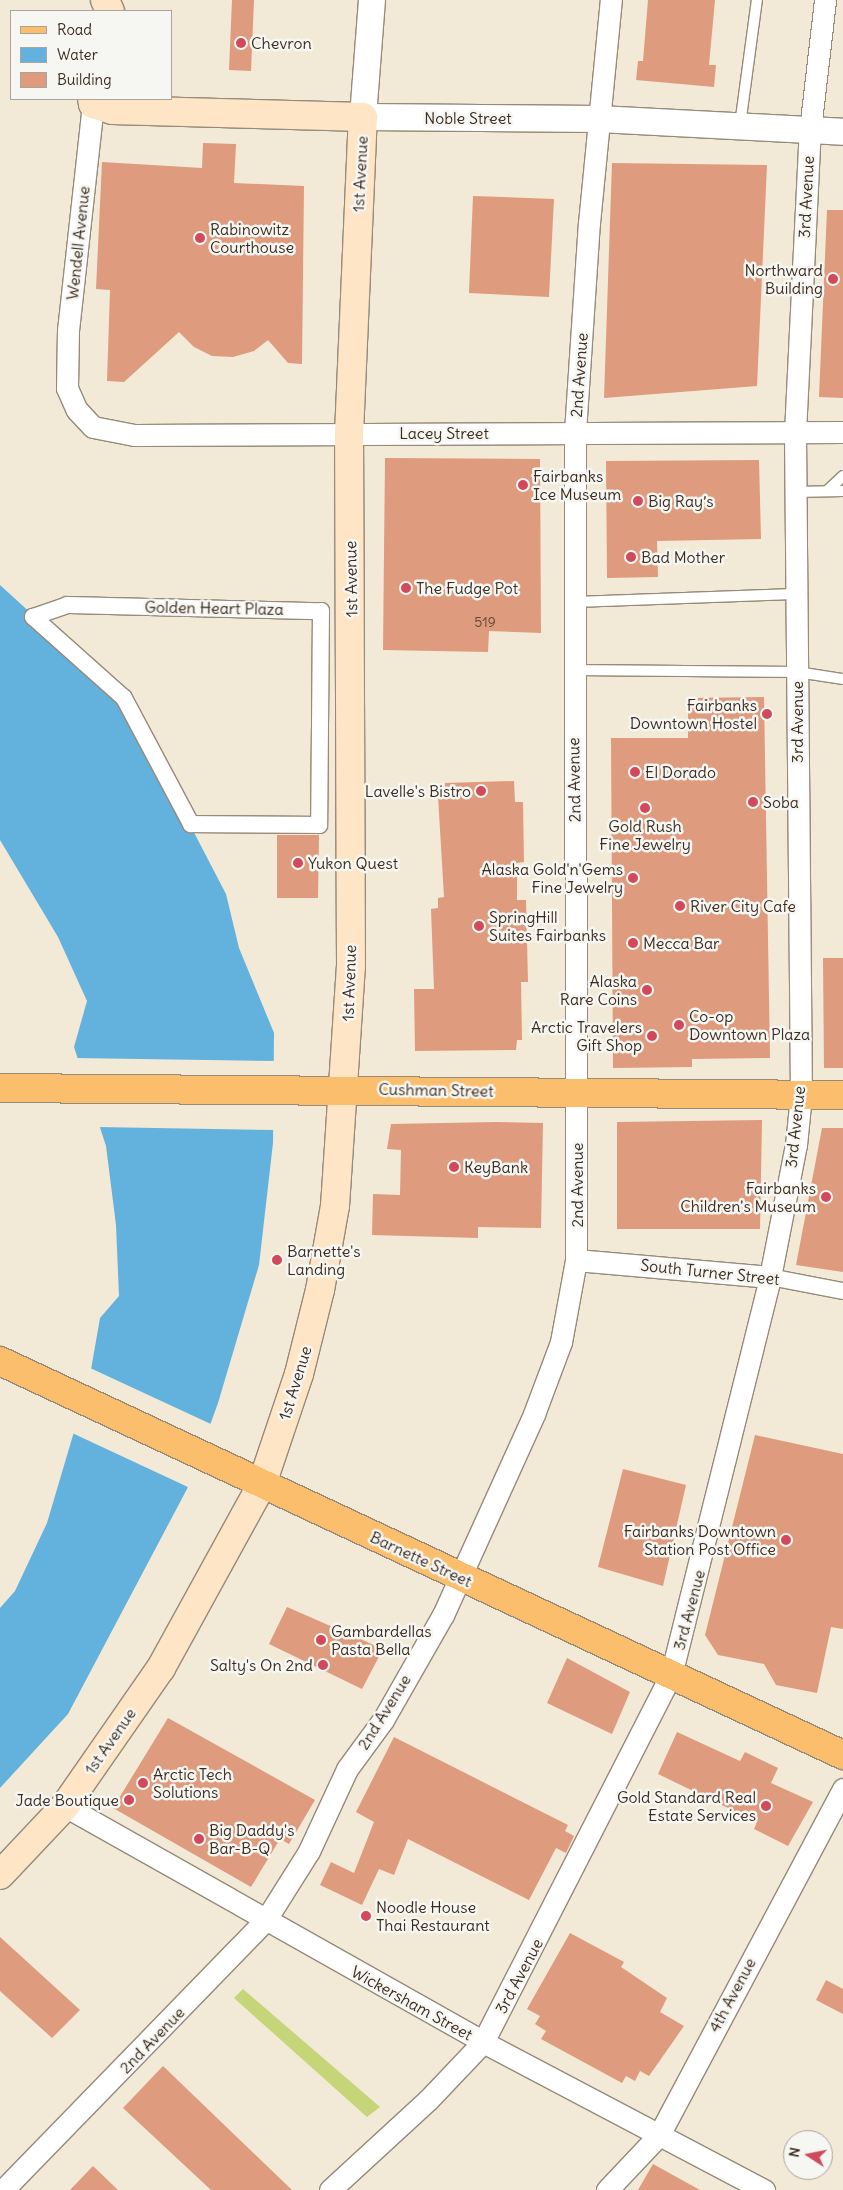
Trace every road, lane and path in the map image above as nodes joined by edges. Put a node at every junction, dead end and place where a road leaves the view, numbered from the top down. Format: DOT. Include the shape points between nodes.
graph roads {
  1 [pos="372,0"];
  2 [pos="611,0"];
  3 [pos="757,0"];
  4 [pos="825,0"];
  5 [pos="93,101"];
  6 [pos="181,104"];
  7 [pos="363,118"];
  8 [pos="599,119"];
  9 [pos="740,126"];
  10 [pos="810,130"];
  11 [pos="843,132"];
  12 [pos="67,388"];
  13 [pos="575,432"];
  14 [pos="843,432"];
  15 [pos="795,433"];
  16 [pos="349,434"];
  17 [pos="843,476"];
  18 [pos="827,491"];
  19 [pos="843,491"];
  20 [pos="796,492"];
  21 [pos="796,594"];
  22 [pos="573,602"];
  23 [pos="572,670"];
  24 [pos="797,672"];
  25 [pos="843,679"];
  26 [pos="191,824"];
  27 [pos="0,1088"];
  28 [pos="344,1090"];
  29 [pos="577,1092"];
  30 [pos="843,1094"];
  31 [pos="800,1095"];
  32 [pos="576,1260"];
  33 [pos="770,1277"];
  34 [pos="843,1291"];
  35 [pos="11,1366"];
  36 [pos="262,1484"];
  37 [pos="459,1577"];
  38 [pos="671,1675"];
  39 [pos="843,1755"];
  40 [pos="843,1789"];
  41 [pos="65,1806"];
  42 [pos="0,1875"];
  43 [pos="265,1921"];
  44 [pos="483,2042"];
  45 [pos="659,2135"];
  46 [pos="4,2190"];
  47 [pos="330,2190"];
  48 [pos="606,2190"];
  49 [pos="764,2190"];
  1 -- 7 [label="street, 1st Avenue"];
  2 -- 8 [label="street, 2nd Avenue"];
  3 -- 9 [label="lane"];
  4 -- 10 [label="street, 3rd Avenue"];
  5 -- 6 [label="main road, Noble Street" via="112,110"];
  5 -- 12 [label="street, Wendell Avenue" via="68,330"];
  6 -- 7 [label="main road, Noble Street"];
  7 -- 8 [label="street, Noble Street"];
  7 -- 16 [label="main road, 1st Avenue"];
  8 -- 9 [label="street, Noble Street"];
  8 -- 13 [label="street, 2nd Avenue"];
  9 -- 10 [label="street, Noble Street"];
  10 -- 11 [label="street, Noble Street"];
  10 -- 15 [label="street, 3rd Avenue"];
  12 -- 16 [label="street, Lacey Street" via="77,410 93,427 112,433"];
  13 -- 15 [label="street, Lacey Street"];
  13 -- 16 [label="street, Lacey Street"];
  13 -- 22 [label="street, 2nd Avenue"];
  14 -- 15 [label="street, Lacey Street"];
  15 -- 20 [label="street, 3rd Avenue"];
  16 -- 28 [label="main road, 1st Avenue" via="351,967"];
  17 -- 18 [label="lane"];
  18 -- 19 [label="lane"];
  18 -- 20 [label="lane"];
  20 -- 21 [label="street, 3rd Avenue"];
  21 -- 22 [label="lane"];
  21 -- 24 [label="street, 3rd Avenue"];
  22 -- 23 [label="street, 2nd Avenue"];
  23 -- 24 [label="lane"];
  23 -- 29 [label="street, 2nd Avenue"];
  24 -- 25 [label="lane"];
  24 -- 31 [label="street, 3rd Avenue"];
  26 -- 26 [label="street, Golden Heart Plaza" via="124,698 33,617 67,605 321,611 319,825"];
  27 -- 28 [label="main road, Cushman Street"];
  28 -- 29 [label="main road, Cushman Street"];
  28 -- 36 [label="main road, 1st Avenue" via="335,1206 320,1290 299,1374"];
  29 -- 31 [label="main road, Cushman Street"];
  29 -- 32 [label="street, 2nd Avenue"];
  30 -- 31 [label="main road, Cushman Street"];
  31 -- 33 [label="street, 3rd Avenue" via="796,1145"];
  32 -- 33 [label="street, South Turner Street"];
  32 -- 37 [label="street, 2nd Avenue" via="561,1342 548,1379"];
  33 -- 34 [label="street, South Turner Street"];
  33 -- 38 [label="street, 3rd Avenue"];
  35 -- 36 [label="main road, Barnette Street"];
  36 -- 37 [label="main road, Barnette Street"];
  36 -- 41 [label="main road, 1st Avenue" via="161,1668"];
  37 -- 38 [label="main road, Barnette Street"];
  37 -- 43 [label="street, 2nd Avenue" via="443,1614 383,1720 347,1769 309,1851"];
  38 -- 39 [label="main road, Barnette Street"];
  38 -- 44 [label="street, 3rd Avenue"];
  40 -- 45 [label="street, 4th Avenue"];
  41 -- 42 [label="main road, 1st Avenue"];
  41 -- 43 [label="street, Wickersham Street"];
  43 -- 44 [label="street, Wickersham Street"];
  43 -- 46 [label="street, 2nd Avenue"];
  44 -- 45 [label="street, Wickersham Street"];
  44 -- 47 [label="street, 3rd Avenue" via="428,2100"];
  45 -- 48 [label="street, 4th Avenue"];
  45 -- 49 [label="street, Wickersham Street"];
}
